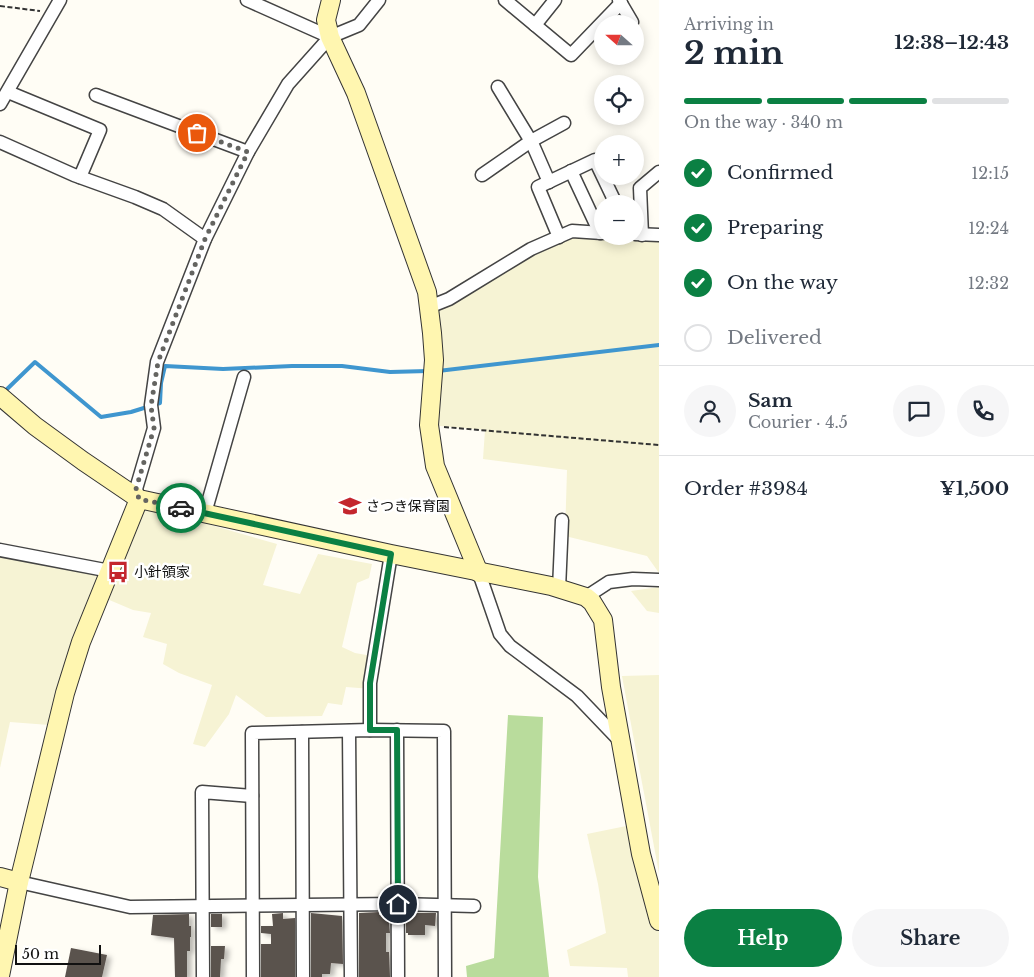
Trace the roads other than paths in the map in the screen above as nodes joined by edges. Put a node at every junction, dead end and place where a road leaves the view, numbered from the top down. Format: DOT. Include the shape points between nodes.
graph roads {
  1 [pos="60,0"];
  2 [pos="247,0"];
  3 [pos="331,0"];
  4 [pos="379,0"];
  5 [pos="505,0"];
  6 [pos="555,0"];
  7 [pos="620,2"];
  8 [pos="628,15"];
  9 [pos="535,25"];
  10 [pos="330,38"];
  11 [pos="498,87"];
  12 [pos="8,92"];
  13 [pos="96,95"];
  14 [pos="0,104"];
  15 [pos="564,123"];
  16 [pos="531,141"];
  17 [pos="0,142"];
  18 [pos="248,152"];
  19 [pos="594,160"];
  20 [pos="570,171"];
  21 [pos="659,172"];
  22 [pos="482,175"];
  23 [pos="80,177"];
  24 [pos="549,182"];
  25 [pos="640,195"];
  26 [pos="594,219"];
  27 [pos="594,233"];
  28 [pos="644,234"];
  29 [pos="659,235"];
  30 [pos="559,237"];
  31 [pos="205,239"];
  32 [pos="429,307"];
  33 [pos="244,377"];
  34 [pos="0,396"];
  35 [pos="139,499"];
  36 [pos="204,513"];
  37 [pos="562,520"];
  38 [pos="0,550"];
  39 [pos="391,554"];
  40 [pos="110,571"];
  41 [pos="479,573"];
  42 [pos="659,580"];
  43 [pos="559,589"];
  44 [pos="586,597"];
  45 [pos="370,730"];
  46 [pos="397,730"];
  47 [pos="349,731"];
  48 [pos="302,732"];
  49 [pos="621,742"];
  50 [pos="252,796"];
  51 [pos="0,877"];
  52 [pos="20,882"];
  53 [pos="398,904"];
  54 [pos="350,905"];
  55 [pos="444,905"];
  56 [pos="203,906"];
  57 [pos="252,906"];
  58 [pos="303,906"];
  59 [pos="474,906"];
  60 [pos="659,921"];
  61 [pos="0,976"];
  62 [pos="202,977"];
  63 [pos="253,977"];
  64 [pos="303,977"];
  65 [pos="350,977"];
  66 [pos="398,977"];
  67 [pos="445,977"];
  1 -- 12 [label="street"];
  2 -- 10 [label="street"];
  3 -- 10 [label="street" via="326,20"];
  4 -- 10 [label="street" via="358,25"];
  5 -- 9 [label="street"];
  6 -- 9 [label="street"];
  7 -- 8 [label="street"];
  7 -- 9 [label="street" via="571,55"];
  10 -- 18 [label="street" via="288,84"];
  10 -- 32 [label="street" via="356,93 427,292"];
  11 -- 16 [label="street"];
  12 -- 14 [label="street"];
  12 -- 23 [label="street" via="100,130"];
  13 -- 18 [label="street"];
  15 -- 16 [label="street"];
  16 -- 22 [label="street"];
  16 -- 24 [label="street"];
  17 -- 23 [label="street"];
  18 -- 31 [label="street"];
  19 -- 20 [label="street"];
  20 -- 24 [label="street"];
  20 -- 26 [label="street"];
  21 -- 25 [label="street" via="640,188"];
  23 -- 31 [label="street" via="163,209"];
  24 -- 30 [label="street" via="538,187"];
  27 -- 30 [label="street" via="572,231"];
  28 -- 29 [label="street"];
  30 -- 32 [label="street" via="531,249 449,299"];
  31 -- 35 [label="street" via="158,362 151,406 154,428 136,489"];
  32 -- 41 [label="street" via="434,360 429,425 436,466"];
  33 -- 36 [label="street"];
  34 -- 35 [label="street" via="75,455"];
  35 -- 36 [label="street"];
  35 -- 40 [label="street"];
  36 -- 39 [label="street"];
  37 -- 43 [label="street"];
  38 -- 40 [label="street"];
  39 -- 41 [label="street"];
  39 -- 45 [label="street" via="370,683"];
  40 -- 52 [label="street" via="81,642 65,693"];
  41 -- 43 [label="street"];
  41 -- 49 [label="street" via="500,634 510,646 577,696"];
  42 -- 44 [label="street" via="633,578 609,582"];
  43 -- 44 [label="street"];
  44 -- 49 [label="street" via="603,620"];
  45 -- 46 [label="street"];
  45 -- 47 [label="street"];
  46 -- 53 [label="street"];
  46 -- 55 [label="street" via="444,730"];
  47 -- 48 [label="street"];
  47 -- 54 [label="street"];
  48 -- 50 [label="street" via="252,733"];
  48 -- 58 [label="street"];
  49 -- 60 [label="street" via="641,854"];
  50 -- 56 [label="street" via="202,792"];
  50 -- 57 [label="street"];
  51 -- 52 [label="street"];
  52 -- 56 [label="street" via="130,907"];
  52 -- 61 [label="street"];
  53 -- 54 [label="street"];
  53 -- 55 [label="street"];
  53 -- 66 [label="street"];
  54 -- 58 [label="street"];
  54 -- 65 [label="street"];
  55 -- 59 [label="street"];
  55 -- 67 [label="street"];
  56 -- 57 [label="street"];
  56 -- 62 [label="street"];
  57 -- 58 [label="street"];
  57 -- 63 [label="street"];
  58 -- 64 [label="street"];
}
